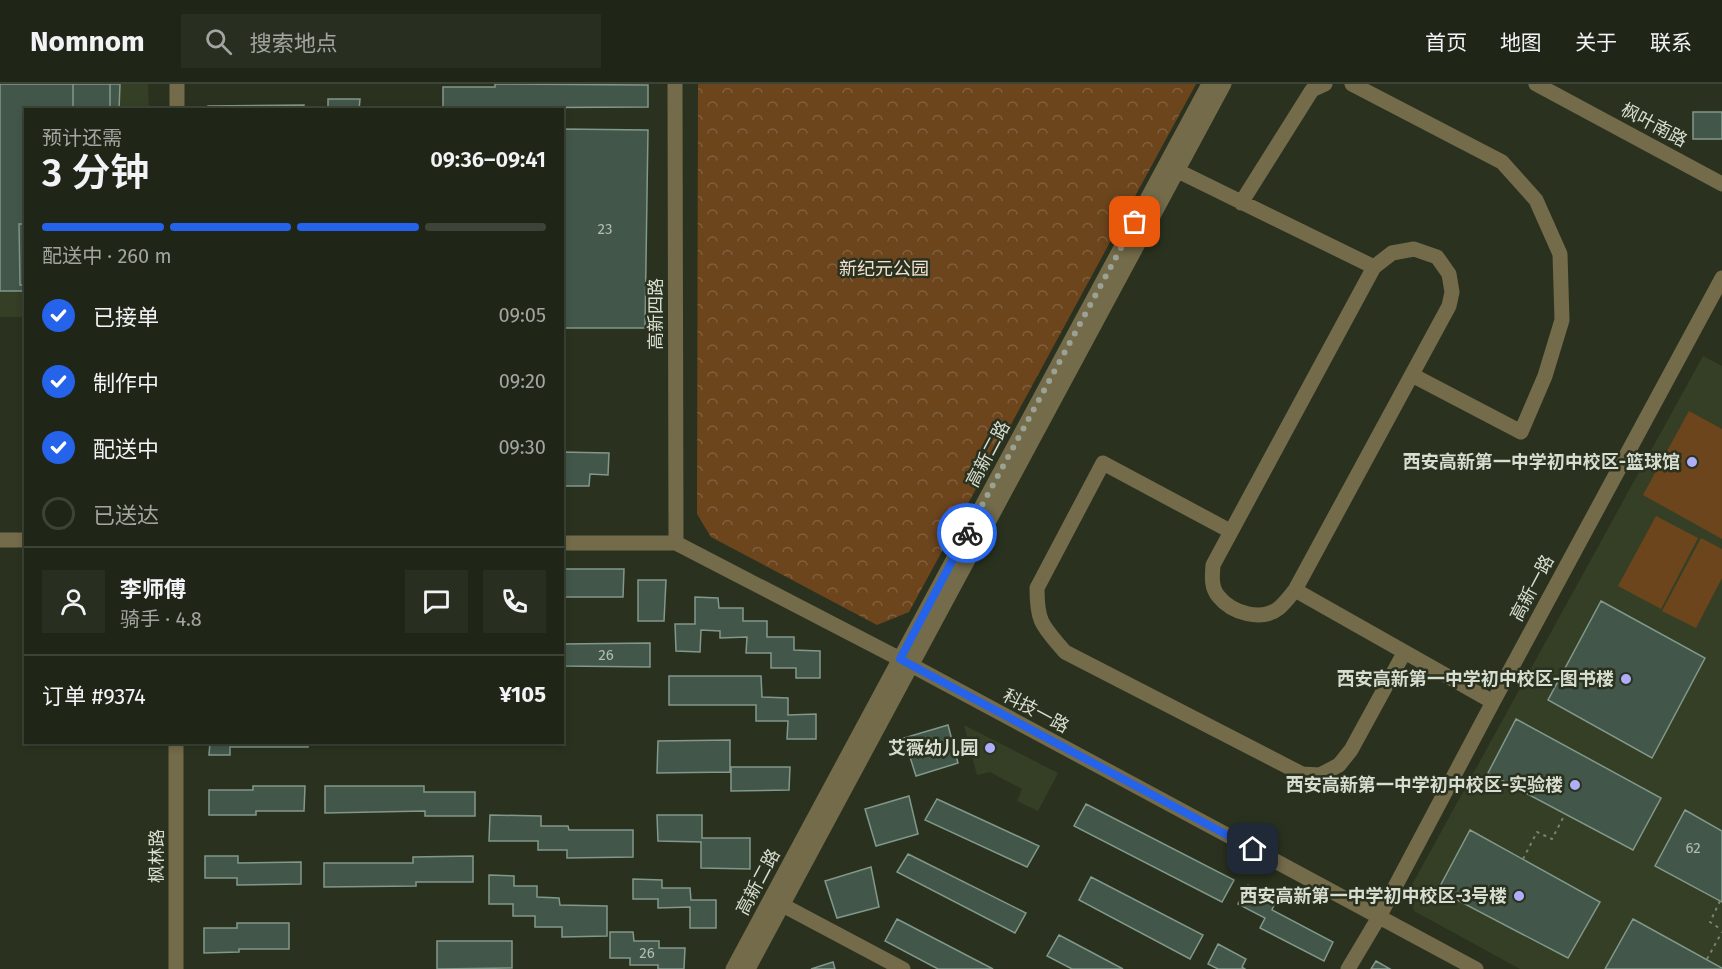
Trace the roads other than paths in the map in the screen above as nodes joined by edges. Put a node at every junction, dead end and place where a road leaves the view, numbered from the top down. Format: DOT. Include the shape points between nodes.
graph roads {
  1 [pos="177,84"];
  2 [pos="675,84"];
  3 [pos="1209,84"];
  4 [pos="1224,84"];
  5 [pos="1325,84"];
  6 [pos="1352,84"];
  7 [pos="1536,84"];
  8 [pos="177,108"];
  9 [pos="1178,171"];
  10 [pos="1722,184"];
  11 [pos="1241,203"];
  12 [pos="1374,267"];
  13 [pos="1722,278"];
  14 [pos="1412,375"];
  15 [pos="1230,531"];
  16 [pos="0,540"];
  17 [pos="24,540"];
  18 [pos="564,543"];
  19 [pos="676,543"];
  20 [pos="1295,590"];
  21 [pos="1404,653"];
  22 [pos="905,662"];
  23 [pos="1493,702"];
  24 [pos="177,744"];
  25 [pos="777,902"];
  26 [pos="1379,917"];
  27 [pos="177,969"];
  28 [pos="733,969"];
  29 [pos="748,969"];
  30 [pos="903,969"];
  31 [pos="1348,969"];
  32 [pos="1476,969"];
  1 -- 8 [label="street"];
  2 -- 19 [label="street, 高新四路"];
  3 -- 22 [label="street, 高新二路"];
  4 -- 9 [label="street, 高新二路"];
  5 -- 11 [label="street" via="1312,90"];
  6 -- 14 [label="street" via="1502,162 1536,200 1560,254 1562,320 1545,376 1521,432"];
  7 -- 10 [label="street, 枫叶南路"];
  9 -- 11 [label="street"];
  9 -- 22 [label="street, 高新二路"];
  11 -- 12 [label="street"];
  12 -- 14 [label="street" via="1392,253 1414,249 1437,257 1449,274 1449,306"];
  12 -- 15 [label="street"];
  13 -- 23 [label="street, 高新一路"];
  14 -- 20 [label="street"];
  15 -- 20 [label="street" via="1213,565 1211,581 1218,597 1233,609 1258,616 1278,609"];
  15 -- 21 [label="street" via="1103,463 1037,588 1042,625 1065,652 1302,774 1320,775 1339,765"];
  16 -- 17 [label="street"];
  18 -- 19 [label="street, 科技一路"];
  19 -- 22 [label="street, 科技一路"];
  20 -- 21 [label="street"];
  21 -- 23 [label="street"];
  22 -- 25 [label="street, 高新二路"];
  22 -- 26 [label="street, 科技一路"];
  23 -- 26 [label="street, 高新一路"];
  24 -- 27 [label="street, 枫林路"];
  25 -- 28 [label="street, 高新二路"];
  25 -- 29 [label="street, 高新二路"];
  25 -- 30 [label="street"];
  26 -- 31 [label="street, 高新一路"];
  26 -- 32 [label="street, 科技一路"];
}
